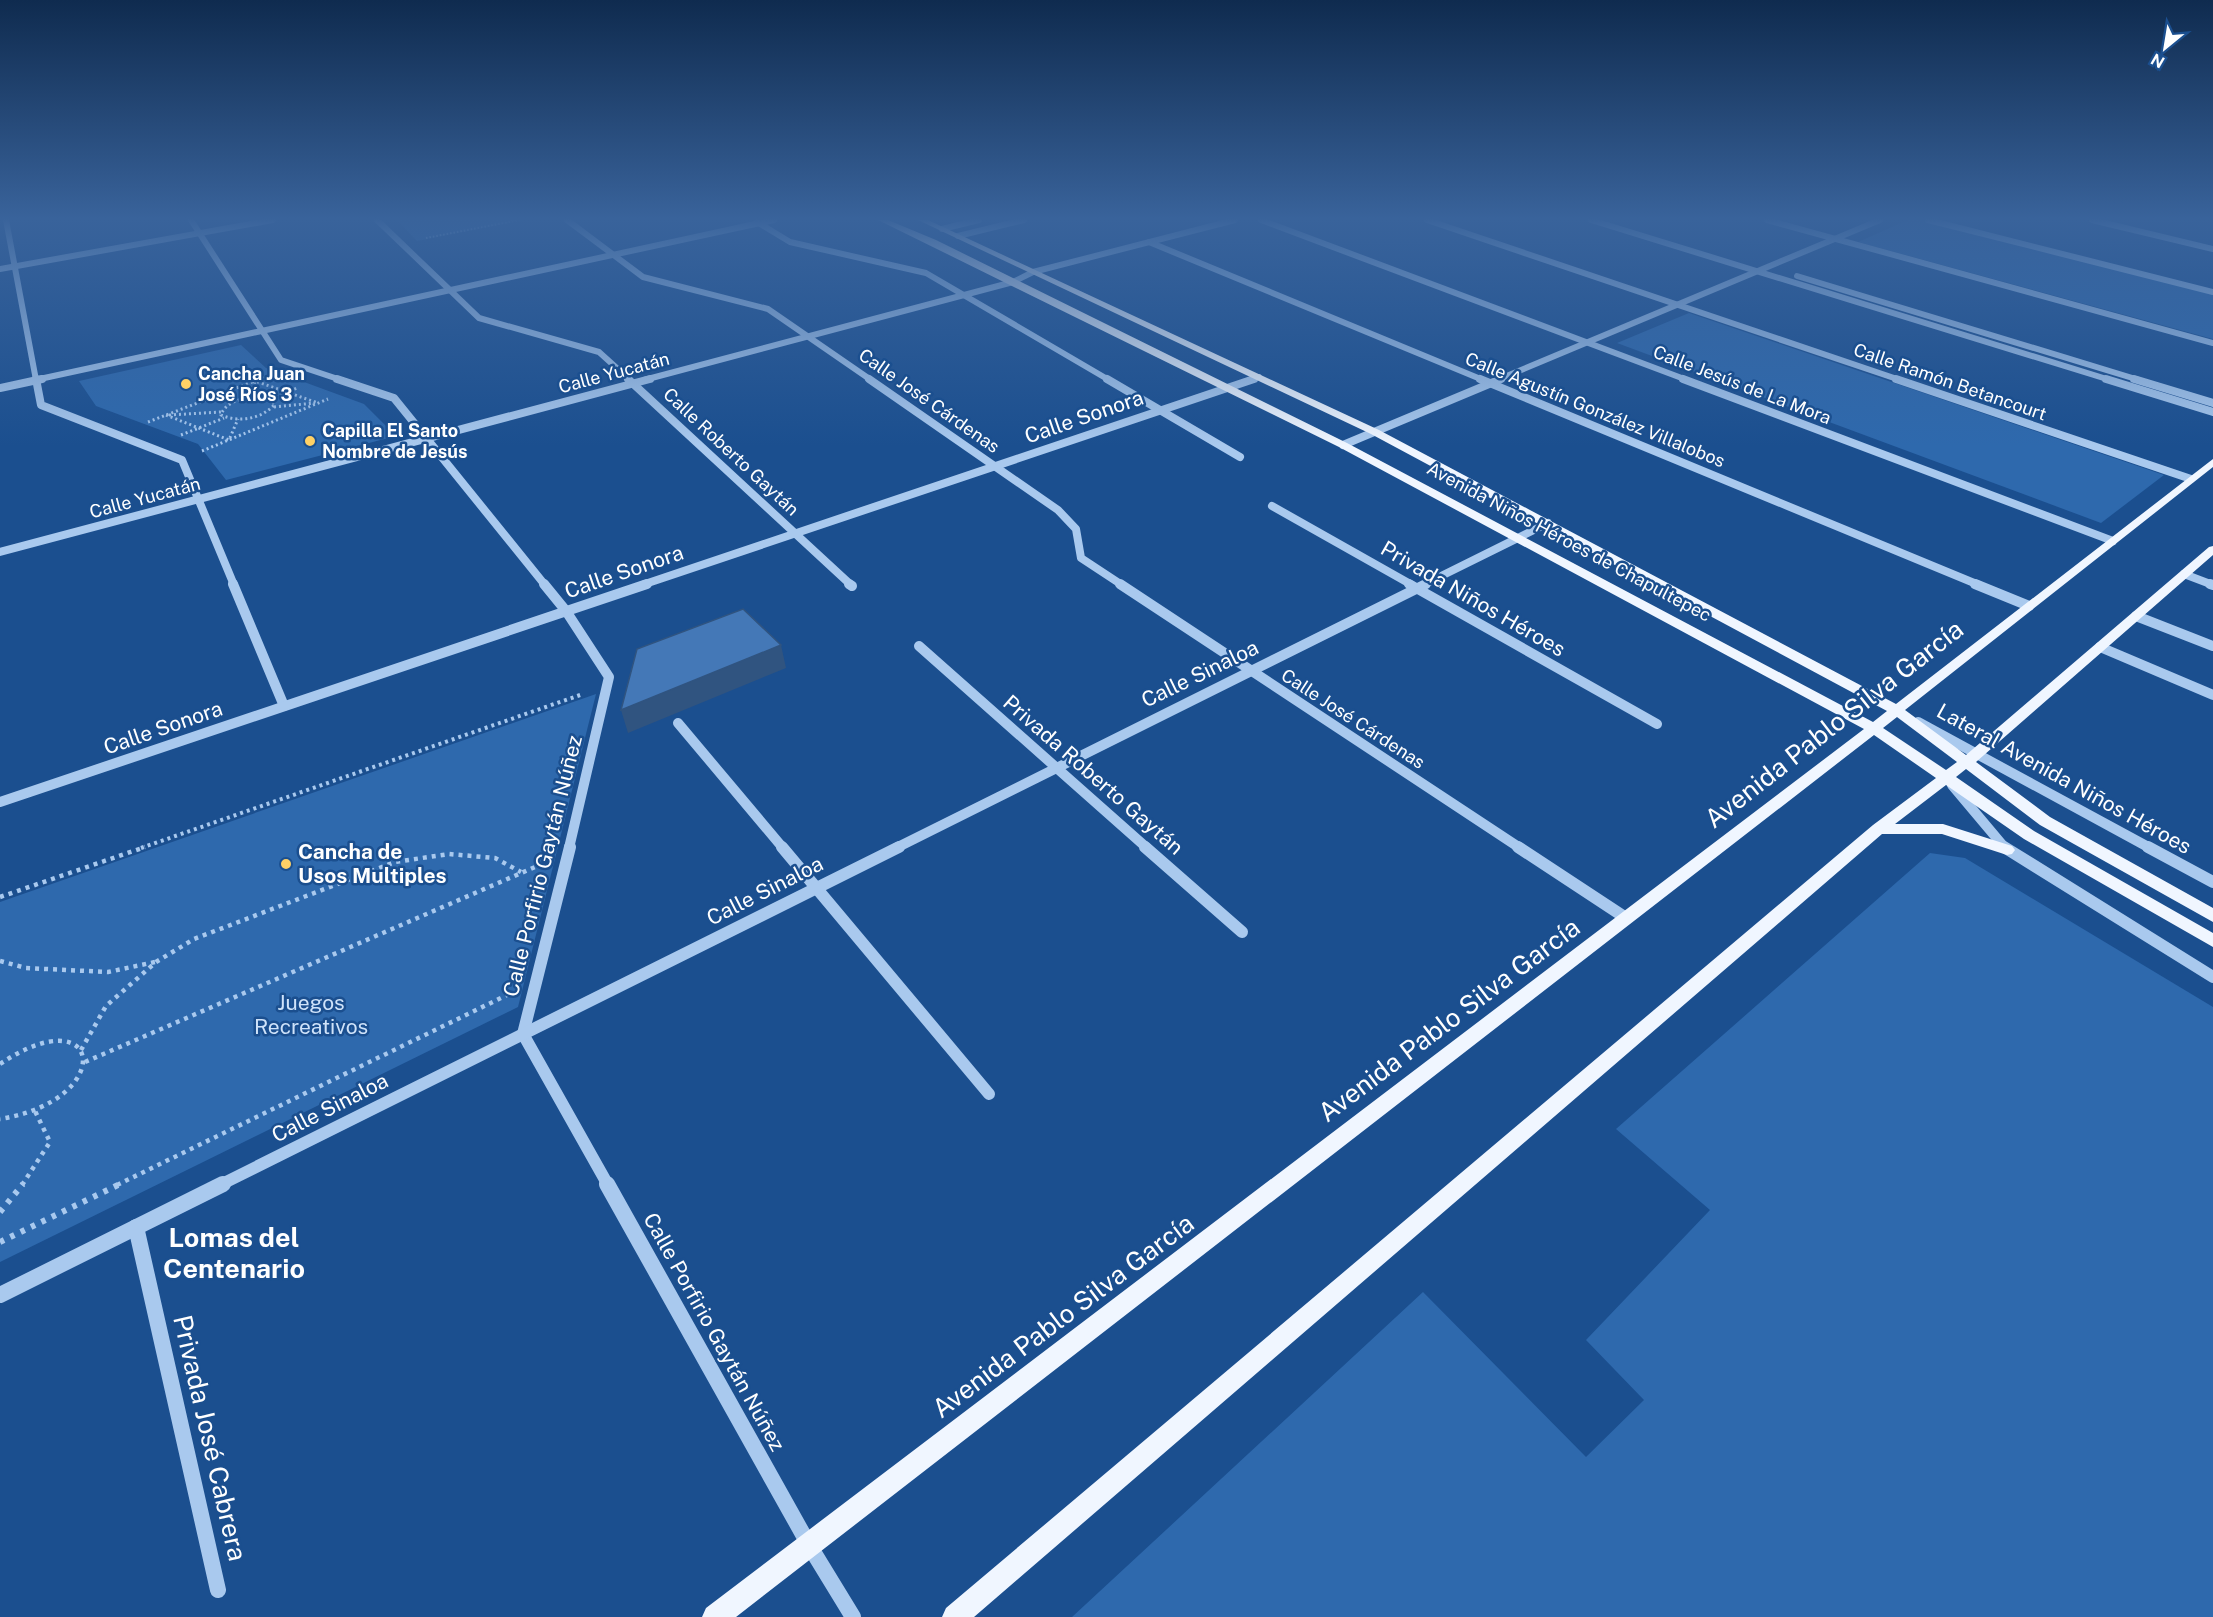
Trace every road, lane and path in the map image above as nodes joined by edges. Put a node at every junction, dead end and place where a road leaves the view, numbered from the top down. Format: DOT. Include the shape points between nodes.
graph roads {
  1 [pos="21,295"];
  2 [pos="239,295"];
  3 [pos="423,295"];
  4 [pos="454,295"];
  5 [pos="715,295"];
  6 [pos="963,295"];
  7 [pos="965,295"];
  8 [pos="1040,295"];
  9 [pos="1083,295"];
  10 [pos="1277,295"];
  11 [pos="1461,295"];
  12 [pos="1645,295"];
  13 [pos="1701,295"];
  14 [pos="1837,295"];
  15 [pos="1861,295"];
  16 [pos="2040,295"];
  17 [pos="1676,306"];
  18 [pos="263,331"];
  19 [pos="809,336"];
  20 [pos="1587,343"];
  21 [pos="2213,343"];
  22 [pos="295,365"];
  23 [pos="1259,377"];
  24 [pos="35,381"];
  25 [pos="255,381"];
  26 [pos="634,383"];
  27 [pos="1489,384"];
  28 [pos="359,386"];
  29 [pos="0,388"];
  30 [pos="1227,388"];
  31 [pos="250,398"];
  32 [pos="319,403"];
  33 [pos="2213,403"];
  34 [pos="274,407"];
  35 [pos="1161,410"];
  36 [pos="221,412"];
  37 [pos="2213,412"];
  38 [pos="166,416"];
  39 [pos="225,417"];
  40 [pos="238,419"];
  41 [pos="198,428"];
  42 [pos="1375,432"];
  43 [pos="117,435"];
  44 [pos="426,439"];
  45 [pos="229,440"];
  46 [pos="1343,445"];
  47 [pos="150,447"];
  48 [pos="1240,457"];
  49 [pos="182,460"];
  50 [pos="2213,462"];
  51 [pos="994,466"];
  52 [pos="2191,479"];
  53 [pos="199,499"];
  54 [pos="1272,506"];
  55 [pos="1548,523"];
  56 [pos="796,533"];
  57 [pos="1519,537"];
  58 [pos="2113,541"];
  59 [pos="2213,549"];
  60 [pos="0,552"];
  61 [pos="2184,574"];
  62 [pos="2213,585"];
  63 [pos="852,586"];
  64 [pos="1417,588"];
  65 [pos="2029,606"];
  66 [pos="566,611"];
  67 [pos="2136,616"];
  68 [pos="919,646"];
  69 [pos="2213,646"];
  70 [pos="2100,647"];
  71 [pos="1251,671"];
  72 [pos="607,685"];
  73 [pos="2213,695"];
  74 [pos="284,706"];
  75 [pos="1896,710"];
  76 [pos="678,723"];
  77 [pos="1657,724"];
  78 [pos="1874,728"];
  79 [pos="1971,758"];
  80 [pos="1056,768"];
  81 [pos="1946,777"];
  82 [pos="0,802"];
  83 [pos="1878,829"];
  84 [pos="2007,850"];
  85 [pos="568,854"];
  86 [pos="521,873"];
  87 [pos="2213,882"];
  88 [pos="816,887"];
  89 [pos="0,897"];
  90 [pos="2213,916"];
  91 [pos="1626,918"];
  92 [pos="1242,932"];
  93 [pos="2213,941"];
  94 [pos="0,961"];
  95 [pos="156,962"];
  96 [pos="2213,977"];
  97 [pos="536,981"];
  98 [pos="523,1034"];
  99 [pos="81,1050"];
  100 [pos="85,1062"];
  101 [pos="0,1064"];
  102 [pos="989,1094"];
  103 [pos="35,1111"];
  104 [pos="0,1119"];
  105 [pos="0,1212"];
  106 [pos="136,1227"];
  107 [pos="0,1242"];
  108 [pos="0,1295"];
  109 [pos="809,1545"];
  110 [pos="218,1590"];
  111 [pos="715,1617"];
  112 [pos="853,1617"];
  113 [pos="956,1617"];
  1 -- 24 [label="street"];
  2 -- 18 [label="street"];
  3 -- 18 [label="street"];
  4 -- 26 [label="street, Calle Roberto Gaytán" via="479,318 599,352"];
  5 -- 19 [label="street, Calle José Cárdenas" via="768,309"];
  6 -- 19 [label="street, Calle Yucatán"];
  7 -- 35 [label="street"];
  8 -- 30 [label="main road, Avenida Niños Héroes de Chapultepec"];
  9 -- 23 [label="main road, Avenida Niños Héroes de Chapultepec"];
  10 -- 27 [label="street, Calle Agustín González Villalobos"];
  11 -- 20 [label="street, Calle Jesús de La Mora"];
  12 -- 17 [label="street, Calle Ramón Betancourt"];
  13 -- 17 [label="street"];
  14 -- 37 [label="street"];
  15 -- 33 [label="street"];
  16 -- 21 [label="street"];
  17 -- 20 [label="street"];
  17 -- 52 [label="street, Calle Ramón Betancourt"];
  18 -- 22 [label="street" via="281,360"];
  18 -- 24 [label="street"];
  19 -- 26 [label="street, Calle Yucatán"];
  19 -- 51 [label="street, Calle José Cárdenas"];
  20 -- 27 [label="street"];
  20 -- 58 [label="street, Calle Jesús de La Mora"];
  22 -- 25 [label="path"];
  22 -- 28 [label="street"];
  23 -- 30 [label="street, Calle Sonora"];
  23 -- 42 [label="main road, Avenida Niños Héroes de Chapultepec"];
  24 -- 29 [label="street"];
  24 -- 43 [label="street" via="41,405"];
  25 -- 31 [label="path"];
  25 -- 32 [label="path"];
  25 -- 38 [label="path"];
  26 -- 44 [label="street, Calle Yucatán"];
  26 -- 56 [label="street, Calle Roberto Gaytán"];
  27 -- 42 [label="street"];
  27 -- 65 [label="street, Calle Agustín González Villalobos"];
  28 -- 32 [label="path"];
  28 -- 44 [label="street" via="394,398"];
  30 -- 35 [label="street, Calle Sonora"];
  30 -- 46 [label="main road, Avenida Niños Héroes de Chapultepec"];
  31 -- 34 [label="path" via="270,399"];
  31 -- 36 [label="path" via="230,404"];
  32 -- 34 [label="path"];
  32 -- 45 [label="path"];
  34 -- 40 [label="path"];
  35 -- 48 [label="street"];
  35 -- 51 [label="street, Calle Sonora"];
  36 -- 38 [label="path"];
  36 -- 39 [label="path"];
  38 -- 41 [label="path"];
  38 -- 43 [label="path"];
  39 -- 40 [label="path"];
  39 -- 41 [label="path"];
  40 -- 45 [label="path"];
  41 -- 45 [label="path"];
  41 -- 47 [label="path"];
  42 -- 46 [label="street"];
  42 -- 55 [label="main road, Avenida Niños Héroes de Chapultepec"];
  43 -- 47 [label="street"];
  44 -- 53 [label="street, Calle Yucatán"];
  44 -- 66 [label="street"];
  45 -- 49 [label="path"];
  46 -- 57 [label="main road, Avenida Niños Héroes de Chapultepec"];
  47 -- 49 [label="street"];
  49 -- 53 [label="street"];
  50 -- 52 [label="main road, Avenida Pablo Silva García"];
  51 -- 56 [label="street, Calle Sonora"];
  51 -- 71 [label="street, Calle José Cárdenas" via="1058,510 1076,529 1081,558"];
  52 -- 58 [label="main road, Avenida Pablo Silva García"];
  53 -- 60 [label="street, Calle Yucatán"];
  53 -- 74 [label="street"];
  54 -- 64 [label="street, Privada Niños Héroes"];
  55 -- 57 [label="street, Calle Sinaloa"];
  55 -- 75 [label="main road, Avenida Niños Héroes de Chapultepec"];
  56 -- 63 [label="street, Calle Roberto Gaytán"];
  56 -- 66 [label="street, Calle Sonora"];
  57 -- 64 [label="street, Calle Sinaloa"];
  57 -- 78 [label="main road, Avenida Niños Héroes de Chapultepec"];
  58 -- 65 [label="main road, Avenida Pablo Silva García"];
  59 -- 61 [label="main road"];
  61 -- 62 [label="street"];
  61 -- 67 [label="main road"];
  64 -- 71 [label="street, Calle Sinaloa"];
  64 -- 77 [label="street, Privada Niños Héroes"];
  65 -- 75 [label="main road, Avenida Pablo Silva García"];
  66 -- 72 [label="street" via="609,677"];
  66 -- 74 [label="street, Calle Sonora"];
  67 -- 69 [label="street"];
  67 -- 70 [label="main road"];
  68 -- 80 [label="street, Privada Roberto Gaytán"];
  70 -- 73 [label="street"];
  70 -- 79 [label="main road"];
  71 -- 80 [label="street, Calle Sinaloa"];
  71 -- 91 [label="street, Calle José Cárdenas"];
  72 -- 85 [label="street, Calle Porfirio Gaytán Núñez"];
  72 -- 89 [label="path"];
  74 -- 82 [label="street, Calle Sonora"];
  75 -- 78 [label="main road, Avenida Pablo Silva García"];
  75 -- 79 [label="main road, Avenida Niños Héroes de Chapultepec"];
  76 -- 88 [label="street"];
  78 -- 81 [label="main road, Avenida Niños Héroes de Chapultepec"];
  78 -- 91 [label="main road, Avenida Pablo Silva García"];
  79 -- 81 [label="main road"];
  79 -- 87 [label="street, Lateral Avenida Niños Héroes"];
  79 -- 90 [label="main road, Avenida Niños Héroes de Chapultepec" via="2045,821"];
  80 -- 88 [label="street, Calle Sinaloa"];
  80 -- 92 [label="street, Privada Roberto Gaytán"];
  81 -- 83 [label="main road"];
  81 -- 84 [label="street"];
  81 -- 93 [label="main road, Avenida Niños Héroes de Chapultepec" via="2029,835"];
  83 -- 84 [label="main road" via="1943,829"];
  83 -- 113 [label="main road"];
  84 -- 96 [label="street"];
  85 -- 86 [label="path"];
  85 -- 97 [label="street, Calle Porfirio Gaytán Núñez"];
  86 -- 95 [label="path" via="495,858 449,854 395,862 194,939"];
  86 -- 100 [label="path"];
  88 -- 98 [label="street, Calle Sinaloa"];
  88 -- 102 [label="street"];
  91 -- 109 [label="main road, Avenida Pablo Silva García"];
  94 -- 95 [label="path" via="26,968 108,972"];
  95 -- 99 [label="path" via="106,1006"];
  97 -- 98 [label="street, Calle Porfirio Gaytán Núñez"];
  97 -- 107 [label="path"];
  98 -- 106 [label="street, Calle Sinaloa"];
  98 -- 109 [label="street, Calle Porfirio Gaytán Núñez"];
  99 -- 100 [label="path"];
  99 -- 101 [label="path" via="73,1043 43,1043"];
  100 -- 103 [label="path" via="69,1089"];
  103 -- 104 [label="path"];
  103 -- 105 [label="path" via="50,1142 14,1198"];
  106 -- 108 [label="street, Calle Sinaloa"];
  106 -- 110 [label="street, Privada José Cabrera"];
  109 -- 111 [label="main road, Avenida Pablo Silva García"];
  109 -- 112 [label="street, Calle Porfirio Gaytán Núñez"];
}
